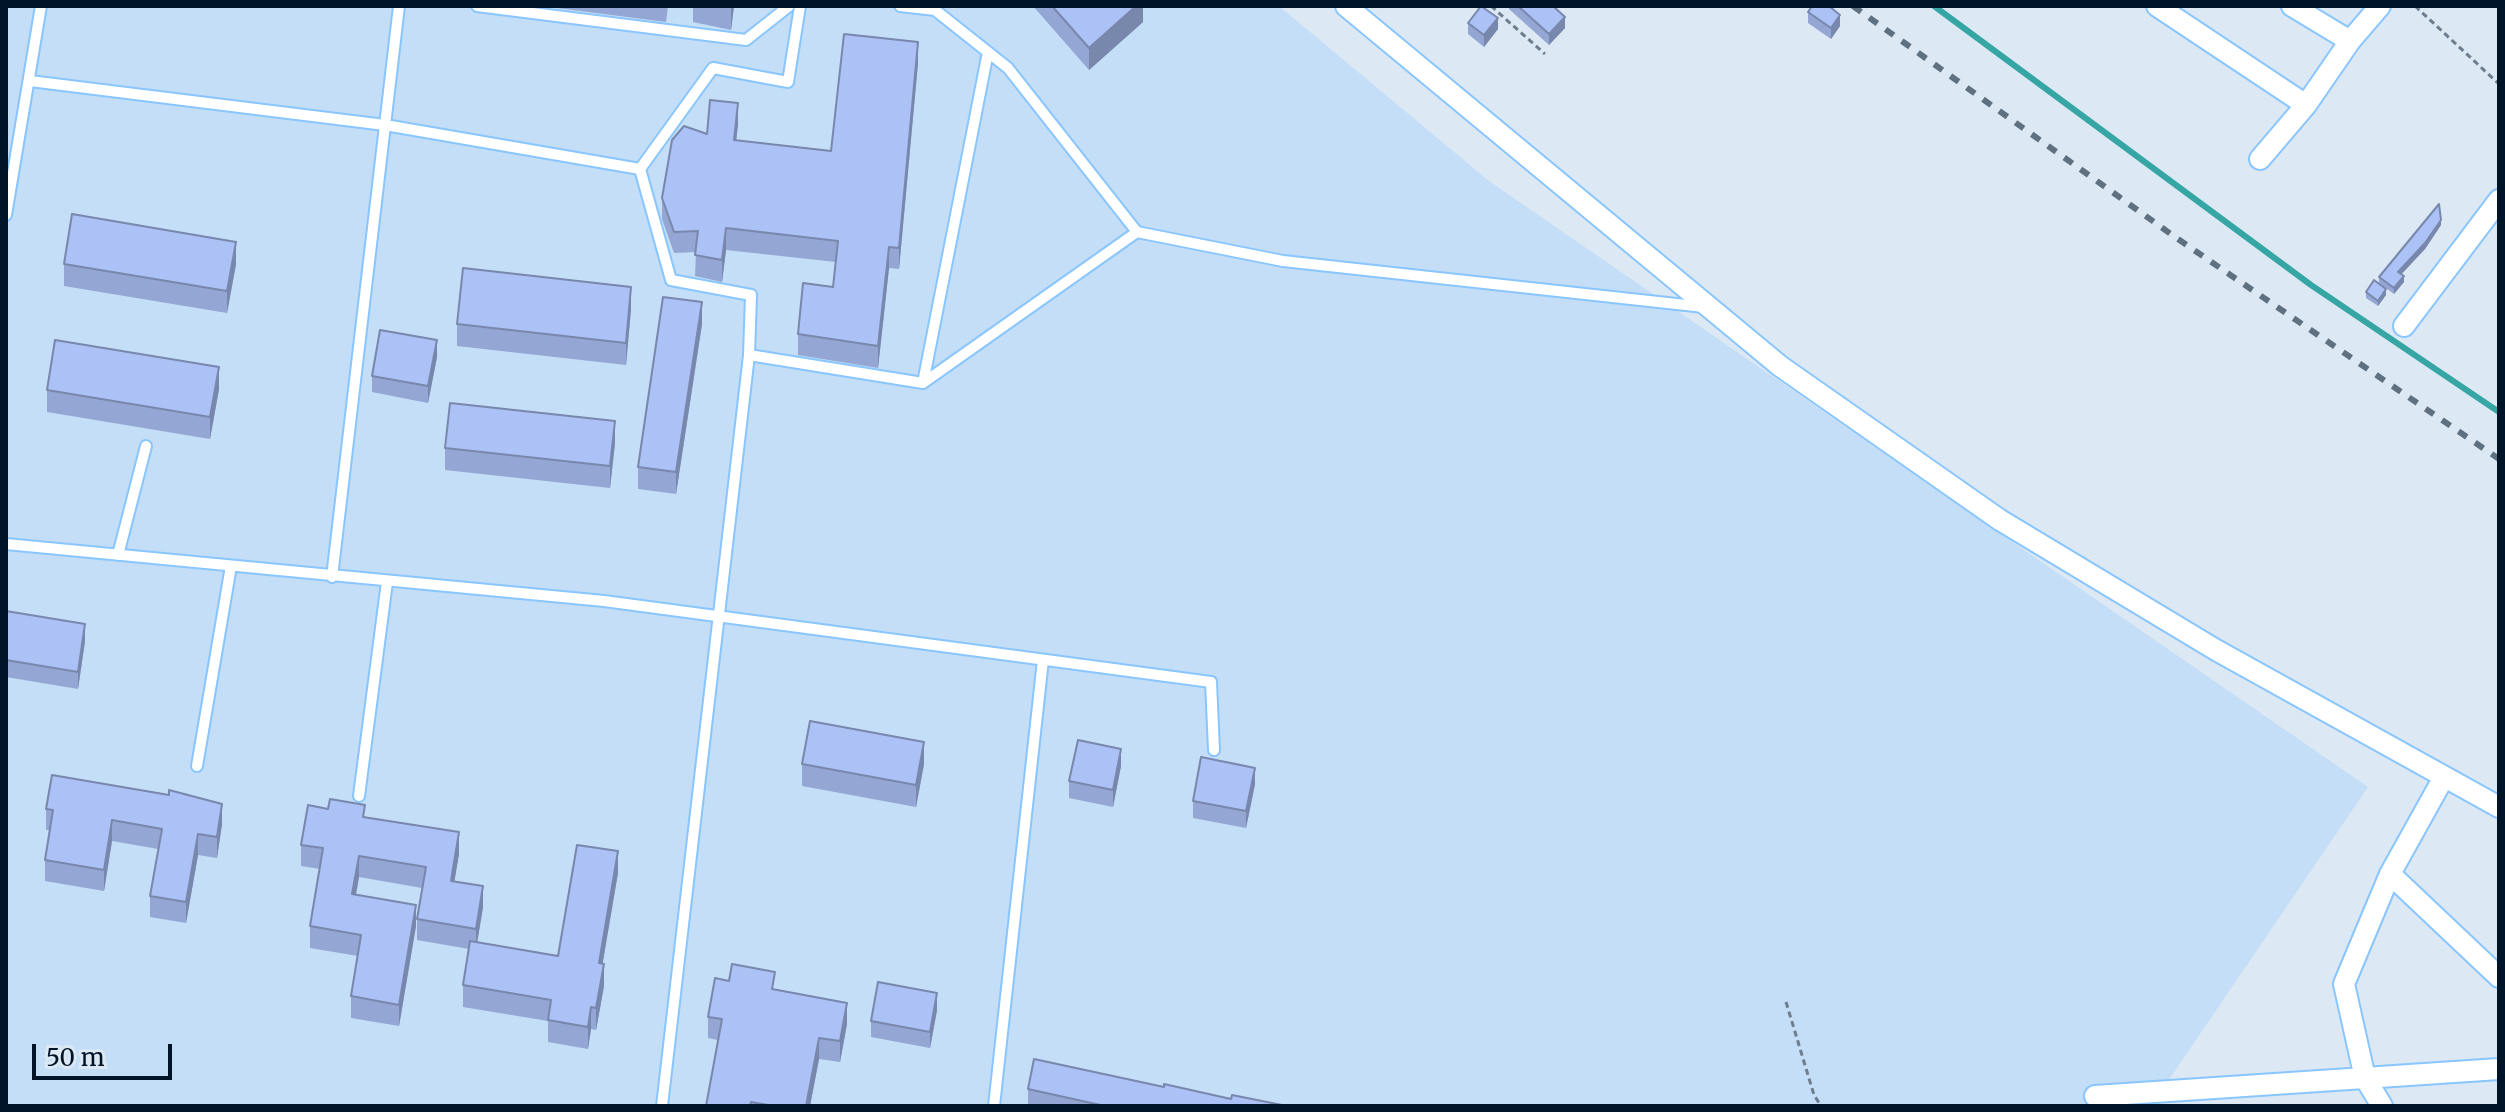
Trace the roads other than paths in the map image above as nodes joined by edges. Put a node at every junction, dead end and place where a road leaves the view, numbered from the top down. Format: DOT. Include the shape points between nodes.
graph roads {
  1 [pos="41,6"];
  2 [pos="399,6"];
  3 [pos="477,6"];
  4 [pos="789,6"];
  5 [pos="800,6"];
  6 [pos="900,6"];
  7 [pos="1346,6"];
  8 [pos="2157,6"];
  9 [pos="2292,6"];
  10 [pos="2380,6"];
  11 [pos="2350,41"];
  12 [pos="988,52"];
  13 [pos="30,81"];
  14 [pos="2306,105"];
  15 [pos="385,125"];
  16 [pos="2260,159"];
  17 [pos="640,169"];
  18 [pos="2499,200"];
  19 [pos="6,215"];
  20 [pos="1137,232"];
  21 [pos="1706,307"];
  22 [pos="2404,326"];
  23 [pos="749,355"];
  24 [pos="923,383"];
  25 [pos="146,446"];
  26 [pos="6,544"];
  27 [pos="118,555"];
  28 [pos="231,566"];
  29 [pos="332,577"];
  30 [pos="387,582"];
  31 [pos="719,616"];
  32 [pos="1043,660"];
  33 [pos="1214,750"];
  34 [pos="197,766"];
  35 [pos="2444,777"];
  36 [pos="359,796"];
  37 [pos="2499,807"];
  38 [pos="2390,874"];
  39 [pos="2499,977"];
  40 [pos="2499,1069"];
  41 [pos="2365,1078"];
  42 [pos="2095,1096"];
  43 [pos="662,1106"];
  44 [pos="994,1106"];
  45 [pos="2382,1106"];
  1 -- 13 [label="lane"];
  2 -- 15 [label="lane"];
  3 -- 4 [label="lane" via="746,40"];
  5 -- 17 [label="lane" via="788,82 713,68"];
  6 -- 12 [label="lane" via="935,10"];
  7 -- 21 [label="street"];
  8 -- 14 [label="street"];
  9 -- 11 [label="street"];
  10 -- 11 [label="street"];
  11 -- 14 [label="street"];
  12 -- 20 [label="lane" via="1008,68"];
  12 -- 24 [label="lane"];
  13 -- 15 [label="lane"];
  13 -- 19 [label="lane"];
  14 -- 16 [label="street"];
  15 -- 17 [label="lane"];
  15 -- 29 [label="lane"];
  17 -- 23 [label="lane" via="671,280 751,295"];
  18 -- 22 [label="street"];
  20 -- 21 [label="lane" via="1283,261"];
  20 -- 24 [label="lane"];
  21 -- 35 [label="street" via="1780,366 2000,520 2216,650"];
  23 -- 24 [label="lane"];
  23 -- 31 [label="lane"];
  25 -- 27 [label="lane"];
  26 -- 27 [label="lane"];
  27 -- 28 [label="lane"];
  28 -- 29 [label="lane"];
  28 -- 34 [label="lane"];
  29 -- 30 [label="lane"];
  30 -- 31 [label="lane"];
  30 -- 36 [label="lane"];
  31 -- 32 [label="lane"];
  31 -- 43 [label="lane"];
  32 -- 33 [label="lane" via="1211,682"];
  32 -- 44 [label="lane"];
  35 -- 37 [label="street"];
  35 -- 38 [label="street"];
  38 -- 39 [label="street"];
  38 -- 41 [label="street" via="2344,984"];
  40 -- 41 [label="street"];
  41 -- 42 [label="street"];
  41 -- 45 [label="street"];
}
